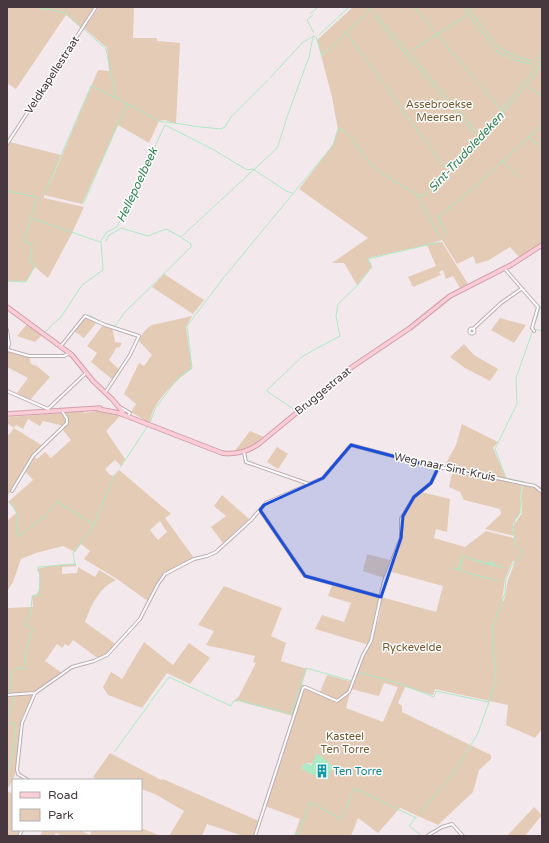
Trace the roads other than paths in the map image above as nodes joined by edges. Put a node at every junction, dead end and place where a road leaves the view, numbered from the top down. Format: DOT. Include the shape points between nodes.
graph roads {
  1 [pos="96,7"];
  2 [pos="7,144"];
  3 [pos="542,245"];
  4 [pos="504,268"];
  5 [pos="521,288"];
  6 [pos="7,307"];
  7 [pos="473,329"];
  8 [pos="7,330"];
  9 [pos="534,331"];
  10 [pos="61,347"];
  11 [pos="7,350"];
  12 [pos="70,353"];
  13 [pos="86,373"];
  14 [pos="7,391"];
  15 [pos="105,392"];
  16 [pos="115,408"];
  17 [pos="62,411"];
  18 [pos="7,414"];
  19 [pos="129,417"];
  20 [pos="244,452"];
  21 [pos="438,468"];
  22 [pos="309,484"];
  23 [pos="12,491"];
  24 [pos="542,492"];
  25 [pos="260,510"];
  26 [pos="381,597"];
  27 [pos="35,693"];
  28 [pos="7,695"];
  29 [pos="26,779"];
  30 [pos="255,836"];
  31 [pos="427,836"];
  32 [pos="463,836"];
  1 -- 2 [label="street, Veldkapellestraat"];
  3 -- 4 [label="main road, Bruggestraat"];
  4 -- 5 [label="street"];
  4 -- 20 [label="main road, Bruggestraat" via="450,296 403,333 360,361 260,443"];
  5 -- 7 [label="street" via="500,302"];
  5 -- 9 [label="street" via="538,307 532,328"];
  6 -- 10 [label="main road"];
  8 -- 11 [label="street"];
  10 -- 12 [label="main road"];
  10 -- 15 [label="street" via="85,316 139,337"];
  11 -- 12 [label="street" via="24,356 64,356"];
  12 -- 13 [label="main road"];
  13 -- 14 [label="street" via="48,409"];
  13 -- 15 [label="main road"];
  15 -- 16 [label="main road"];
  16 -- 17 [label="main road, Bruggestraat"];
  16 -- 19 [label="main road, Bruggestraat"];
  16 -- 19 [label="street" via="122,407 130,413"];
  17 -- 18 [label="main road, Bruggestraat"];
  17 -- 23 [label="street" via="67,423 33,456"];
  19 -- 20 [label="main road, Bruggestraat" via="216,451 227,454"];
  20 -- 22 [label="street" via="246,462"];
  21 -- 22 [label="street, Weg naar Sint-Kruis" via="351,445 323,478"];
  21 -- 24 [label="street, Weg naar Sint-Kruis" via="529,485"];
  21 -- 26 [label="street" via="431,483 414,497 401,519 401,538 387,572"];
  22 -- 25 [label="street, Weg naar Sint-Kruis" via="269,501"];
  25 -- 26 [label="street" via="305,576"];
  25 -- 27 [label="street, Weg naar Sint-Kruis" via="216,552 194,559 165,574 140,619 107,655 99,660 72,667"];
  26 -- 30 [label="street" via="371,641 348,693 337,701 303,688"];
  27 -- 28 [label="street"];
  27 -- 29 [label="street" via="22,723 17,769 18,774"];
  31 -- 32 [label="street" via="453,824"];
}
